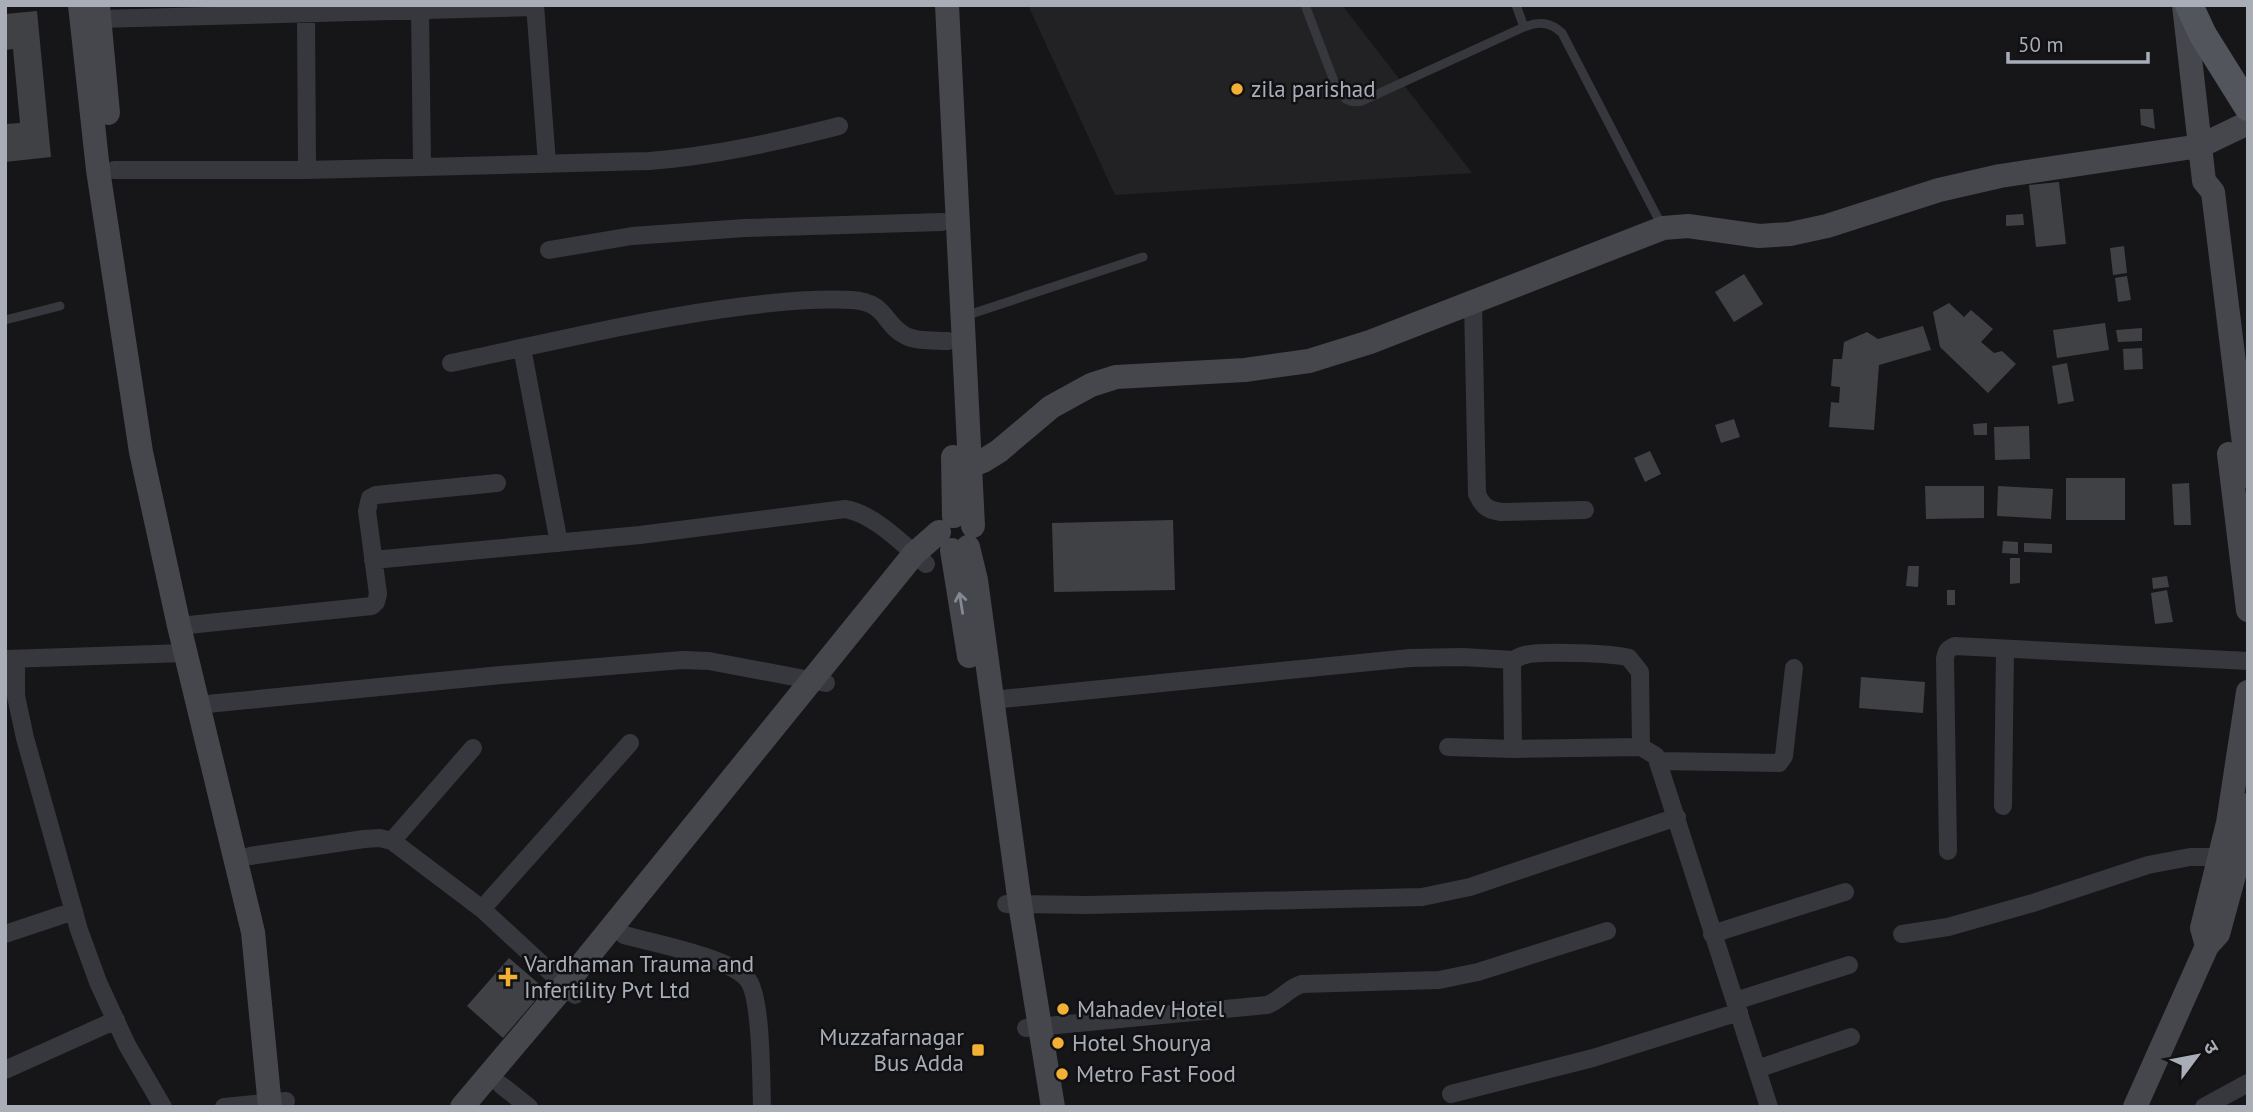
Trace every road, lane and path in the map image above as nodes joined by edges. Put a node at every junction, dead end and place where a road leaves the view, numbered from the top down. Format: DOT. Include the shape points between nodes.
graph roads {
  1 [pos="930,5"];
  2 [pos="947,5"];
  3 [pos="1306,5"];
  4 [pos="1516,5"];
  5 [pos="2186,5"];
  6 [pos="535,6"];
  7 [pos="92,10"];
  8 [pos="282,10"];
  9 [pos="420,11"];
  10 [pos="306,14"];
  11 [pos="1524,27"];
  12 [pos="2215,54"];
  13 [pos="2248,80"];
  14 [pos="2248,107"];
  15 [pos="2248,123"];
  16 [pos="839,125"];
  17 [pos="2200,146"];
  18 [pos="547,163"];
  19 [pos="422,166"];
  20 [pos="114,170"];
  21 [pos="307,170"];
  22 [pos="2204,181"];
  23 [pos="942,222"];
  24 [pos="1663,228"];
  25 [pos="549,250"];
  26 [pos="1143,257"];
  27 [pos="1473,302"];
  28 [pos="60,306"];
  29 [pos="963,317"];
  30 [pos="5,320"];
  31 [pos="948,341"];
  32 [pos="522,348"];
  33 [pos="451,363"];
  34 [pos="962,470"];
  35 [pos="2248,476"];
  36 [pos="498,483"];
  37 [pos="1586,510"];
  38 [pos="955,536"];
  39 [pos="559,543"];
  40 [pos="920,559"];
  41 [pos="373,560"];
  42 [pos="2248,610"];
  43 [pos="186,625"];
  44 [pos="2005,649"];
  45 [pos="185,653"];
  46 [pos="11,659"];
  47 [pos="1514,660"];
  48 [pos="2248,661"];
  49 [pos="1794,668"];
  50 [pos="819,682"];
  51 [pos="2248,692"];
  52 [pos="992,700"];
  53 [pos="205,704"];
  54 [pos="630,743"];
  55 [pos="1448,747"];
  56 [pos="1641,747"];
  57 [pos="473,748"];
  58 [pos="1513,749"];
  59 [pos="1658,761"];
  60 [pos="2003,806"];
  61 [pos="1676,817"];
  62 [pos="2242,820"];
  63 [pos="392,841"];
  64 [pos="1948,851"];
  65 [pos="250,856"];
  66 [pos="2229,857"];
  67 [pos="1845,892"];
  68 [pos="1013,904"];
  69 [pos="482,909"];
  70 [pos="74,911"];
  71 [pos="1607,931"];
  72 [pos="5,934"];
  73 [pos="1712,934"];
  74 [pos="1902,934"];
  75 [pos="624,935"];
  76 [pos="1849,965"];
  77 [pos="570,990"];
  78 [pos="1737,1006"];
  79 [pos="116,1020"];
  80 [pos="1033,1027"];
  81 [pos="1851,1037"];
  82 [pos="1757,1069"];
  83 [pos="5,1070"];
  84 [pos="2248,1083"];
  85 [pos="501,1085"];
  86 [pos="1451,1094"];
  87 [pos="278,1104"];
  88 [pos="163,1107"];
  89 [pos="224,1107"];
  90 [pos="462,1107"];
  91 [pos="483,1107"];
  92 [pos="529,1107"];
  93 [pos="762,1107"];
  94 [pos="1038,1107"];
  95 [pos="1053,1107"];
  96 [pos="1769,1107"];
  97 [pos="2135,1107"];
  98 [pos="2204,1107"];
  1 -- 23 [label="street"];
  2 -- 29 [label="street"];
  3 -- 11 [label="lane" via="1337,89 1354,103"];
  4 -- 11 [label="lane"];
  5 -- 12 [label="main road"];
  5 -- 17 [label="street"];
  6 -- 9 [label="street"];
  6 -- 18 [label="street"];
  7 -- 8 [label="street"];
  7 -- 20 [label="street"];
  7 -- 43 [label="street" via="98,170 141,452"];
  8 -- 10 [label="street"];
  9 -- 10 [label="street"];
  9 -- 19 [label="street"];
  10 -- 21 [label="street"];
  11 -- 24 [label="lane" via="1544,22 1562,33"];
  12 -- 13 [label="street"];
  12 -- 14 [label="main road"];
  15 -- 17 [label="street"];
  16 -- 18 [label="street" via="690,158"];
  17 -- 22 [label="street"];
  17 -- 24 [label="street" via="2000,176 1790,234"];
  18 -- 19 [label="street"];
  19 -- 21 [label="street"];
  20 -- 21 [label="street"];
  20 -- 43 [label="street"];
  22 -- 35 [label="street" via="2213,192"];
  22 -- 42 [label="street" via="2198,191"];
  23 -- 25 [label="street" via="720,229 632,236"];
  23 -- 31 [label="street"];
  24 -- 27 [label="street"];
  26 -- 29 [label="lane"];
  27 -- 34 [label="street" via="1309,361 1245,370 1116,377 1091,385 1051,407 999,452"];
  27 -- 37 [label="street" via="1477,494 1482,505 1501,512"];
  28 -- 30 [label="lane"];
  29 -- 34 [label="street"];
  31 -- 32 [label="street" via="910,338 876,306 852,300 774,302 682,315"];
  31 -- 34 [label="street"];
  32 -- 33 [label="street"];
  32 -- 39 [label="street"];
  34 -- 38 [label="street"];
  36 -- 41 [label="street" via="370,498 367,511"];
  38 -- 40 [label="street"];
  38 -- 52 [label="street" via="976,580"];
  68 -- 38 [label="street, one-way"];
  39 -- 40 [label="street" via="845,509 868,517"];
  39 -- 41 [label="street"];
  40 -- 50 [label="street"];
  41 -- 43 [label="street" via="378,594 372,606"];
  43 -- 45 [label="street"];
  43 -- 53 [label="street"];
  44 -- 48 [label="street"];
  44 -- 60 [label="street"];
  44 -- 64 [label="street" via="1955,646 1946,651"];
  45 -- 46 [label="street"];
  45 -- 53 [label="street"];
  46 -- 70 [label="street" via="25,738"];
  47 -- 52 [label="street" via="1410,658"];
  47 -- 56 [label="street" via="1528,654 1629,658 1640,672"];
  47 -- 58 [label="street"];
  49 -- 59 [label="street" via="1784,756 1779,763"];
  50 -- 53 [label="street" via="682,660"];
  50 -- 75 [label="street"];
  50 -- 77 [label="street"];
  51 -- 62 [label="street"];
  52 -- 68 [label="street"];
  53 -- 65 [label="street"];
  53 -- 87 [label="street" via="253,932"];
  54 -- 69 [label="street"];
  55 -- 58 [label="street"];
  56 -- 58 [label="street"];
  56 -- 59 [label="street"];
  57 -- 63 [label="street"];
  59 -- 61 [label="street"];
  61 -- 68 [label="street" via="1469,887 1422,897"];
  61 -- 73 [label="street"];
  62 -- 66 [label="street"];
  63 -- 65 [label="street" via="364,839"];
  63 -- 69 [label="street"];
  65 -- 87 [label="street" via="268,930"];
  66 -- 74 [label="street" via="2190,857 2148,865 1969,921"];
  66 -- 97 [label="street" via="2202,928 2207,946"];
  67 -- 73 [label="street"];
  68 -- 80 [label="street"];
  69 -- 77 [label="street"];
  70 -- 72 [label="street"];
  70 -- 79 [label="street"];
  71 -- 80 [label="street" via="1438,980 1302,984 1267,1005"];
  73 -- 78 [label="street"];
  75 -- 77 [label="street"];
  75 -- 93 [label="street" via="728,964 747,978 754,991"];
  76 -- 78 [label="street"];
  77 -- 85 [label="street"];
  77 -- 90 [label="street"];
  78 -- 82 [label="street"];
  78 -- 86 [label="street" via="1593,1058"];
  79 -- 83 [label="street"];
  79 -- 88 [label="street"];
  80 -- 94 [label="street"];
  80 -- 95 [label="street"];
  81 -- 82 [label="street"];
  82 -- 96 [label="street"];
  84 -- 98 [label="street"];
  85 -- 91 [label="street"];
  85 -- 92 [label="street"];
  87 -- 89 [label="street"];
}
